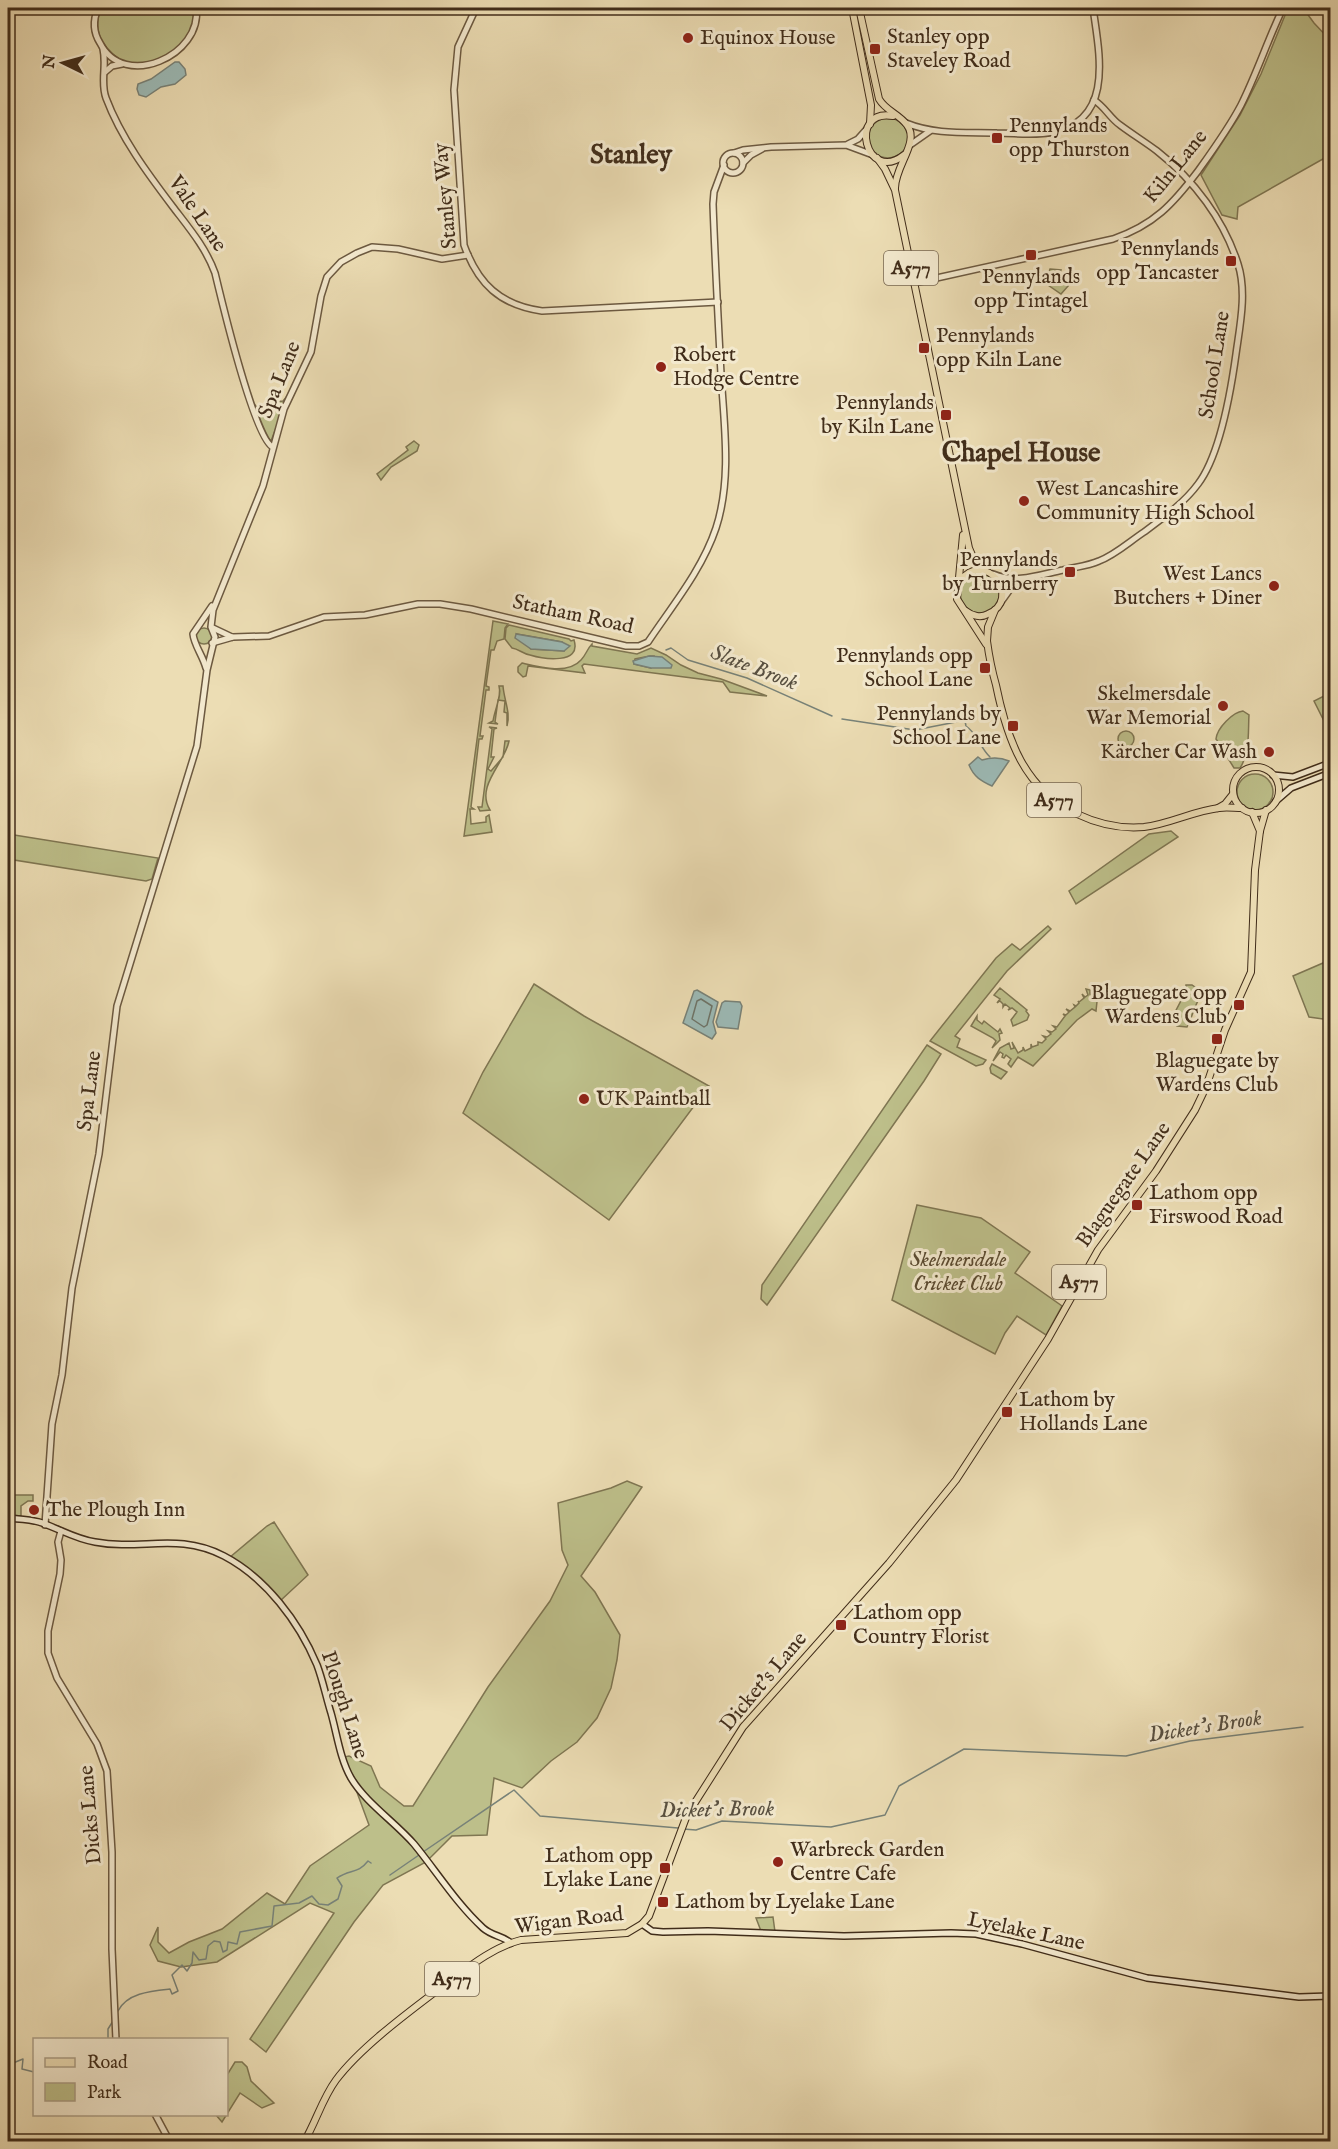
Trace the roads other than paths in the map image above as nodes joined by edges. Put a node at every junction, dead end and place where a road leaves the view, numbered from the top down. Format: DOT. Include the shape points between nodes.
graph roads {
  1 [pos="98,8"];
  2 [pos="196,8"];
  3 [pos="203,8"];
  4 [pos="476,8"];
  5 [pos="856,8"];
  6 [pos="1093,8"];
  7 [pos="1283,8"];
  8 [pos="196,23"];
  9 [pos="863,43"];
  10 [pos="103,49"];
  11 [pos="122,64"];
  12 [pos="105,72"];
  13 [pos="1094,100"];
  14 [pos="896,117"];
  15 [pos="906,123"];
  16 [pos="869,126"];
  17 [pos="931,131"];
  18 [pos="846,145"];
  19 [pos="910,145"];
  20 [pos="763,148"];
  21 [pos="907,152"];
  22 [pos="734,153"];
  23 [pos="875,157"];
  24 [pos="743,164"];
  25 [pos="724,165"];
  26 [pos="731,172"];
  27 [pos="1189,183"];
  28 [pos="717,184"];
  29 [pos="895,190"];
  30 [pos="468,255"];
  31 [pos="914,283"];
  32 [pos="717,302"];
  33 [pos="273,447"];
  34 [pos="963,525"];
  35 [pos="987,572"];
  36 [pos="1022,579"];
  37 [pos="958,584"];
  38 [pos="215,602"];
  39 [pos="997,607"];
  40 [pos="964,610"];
  41 [pos="197,627"];
  42 [pos="212,628"];
  43 [pos="233,638"];
  44 [pos="212,643"];
  45 [pos="196,644"];
  46 [pos="987,646"];
  47 [pos="207,670"];
  48 [pos="1330,763"];
  49 [pos="1309,771"];
  50 [pos="1330,773"];
  51 [pos="1273,775"];
  52 [pos="1321,776"];
  53 [pos="1233,794"];
  54 [pos="1276,801"];
  55 [pos="1218,808"];
  56 [pos="1242,808"];
  57 [pos="1266,810"];
  58 [pos="1252,812"];
  59 [pos="1260,831"];
  60 [pos="8,1518"];
  61 [pos="45,1525"];
  62 [pos="61,1531"];
  63 [pos="889,1563"];
  64 [pos="642,1924"];
  65 [pos="636,1929"];
  66 [pos="511,1942"];
  67 [pos="1330,1996"];
  68 [pos="116,2038"];
  69 [pos="155,2116"];
  70 [pos="170,2142"];
  71 [pos="304,2142"];
  1 -- 10 [label="street, Vale Lane" via="94,27"];
  2 -- 8 [label="street"];
  3 -- 8 [label="street"];
  4 -- 30 [label="street, Stanley Way" via="458,47 454,90 464,244"];
  5 -- 9 [label="main road, A577"];
  6 -- 13 [label="street" via="1100,70"];
  7 -- 27 [label="street, Kiln Lane" via="1237,113"];
  8 -- 11 [label="street" via="189,40 178,50 146,65"];
  9 -- 14 [label="main road, A577" via="879,99"];
  9 -- 16 [label="main road, A577" via="871,105"];
  10 -- 11 [label="street"];
  10 -- 12 [label="street, Vale Lane"];
  11 -- 12 [label="street"];
  12 -- 33 [label="street, Vale Lane" via="104,92 122,131 209,259 249,398 264,438"];
  13 -- 17 [label="street" via="1079,120 1056,132"];
  13 -- 27 [label="street, School Lane"];
  14 -- 15 [label="main road, A577"];
  14 -- 16 [label="main road" via="882,116"];
  15 -- 17 [label="street"];
  15 -- 19 [label="main road"];
  16 -- 18 [label="street" via="858,139"];
  16 -- 23 [label="main road, A577" via="866,143"];
  17 -- 19 [label="street"];
  18 -- 20 [label="street"];
  18 -- 23 [label="street"];
  19 -- 21 [label="main road, A577"];
  20 -- 22 [label="street"];
  20 -- 24 [label="street"];
  21 -- 23 [label="main road" via="896,160"];
  21 -- 29 [label="main road, A577" via="897,171"];
  22 -- 24 [label="street" via="740,155"];
  22 -- 25 [label="street" via="725,157"];
  23 -- 29 [label="main road, A577"];
  24 -- 26 [label="street" via="738,171"];
  25 -- 26 [label="street"];
  25 -- 28 [label="street, Statham Road"];
  26 -- 28 [label="street"];
  27 -- 31 [label="street, Kiln Lane" via="1161,214 1121,236"];
  27 -- 36 [label="street, School Lane" via="1223,226 1238,265 1242,290 1238,345 1228,399 1221,432 1206,470 1198,484 1168,514 1106,558"];
  28 -- 32 [label="street, Statham Road" via="713,204"];
  29 -- 31 [label="main road, A577"];
  30 -- 32 [label="street, Stanley Way" via="490,288 522,308 542,311"];
  30 -- 33 [label="street, Spa Lane" via="442,259 377,246 335,267 322,290 311,352 284,409"];
  31 -- 34 [label="main road, A577"];
  32 -- 43 [label="street, Statham Road" via="725,434 722,507 693,576 644,645 626,646 440,604 324,617 269,636"];
  33 -- 38 [label="street, Spa Lane" via="259,498"];
  34 -- 35 [label="main road, A577" via="975,562"];
  34 -- 37 [label="main road, A577"];
  35 -- 36 [label="street, School Lane"];
  35 -- 37 [label="main road" via="973,571"];
  35 -- 39 [label="main road, A577" via="996,577 1002,590"];
  36 -- 39 [label="street"];
  37 -- 40 [label="main road, A577" via="957,599"];
  38 -- 41 [label="street, Spa Lane"];
  38 -- 42 [label="street, Spa Lane"];
  39 -- 40 [label="main road" via="983,616"];
  39 -- 46 [label="main road, A577" via="988,627"];
  40 -- 46 [label="main road, A577"];
  41 -- 42 [label="street" via="202,624"];
  41 -- 45 [label="street" via="193,634"];
  42 -- 43 [label="street, Statham Road"];
  42 -- 44 [label="street"];
  43 -- 44 [label="street, Statham Road"];
  44 -- 45 [label="street" via="203,647"];
  44 -- 47 [label="street, Spa Lane"];
  45 -- 47 [label="street"];
  46 -- 55 [label="main road, A577" via="1012,746 1032,778 1054,801 1086,818 1129,827 1166,823"];
  47 -- 61 [label="street, Spa Lane" via="194,760 117,1006 97,1163 72,1288 52,1424"];
  48 -- 49 [label="street"];
  49 -- 51 [label="street" via="1293,777"];
  49 -- 52 [label="street"];
  50 -- 52 [label="street"];
  51 -- 53 [label="main road, A577" via="1263,768 1245,769 1236,778"];
  51 -- 54 [label="main road" via="1278,788"];
  52 -- 54 [label="street" via="1292,788"];
  53 -- 55 [label="main road, A577"];
  53 -- 56 [label="main road"];
  54 -- 57 [label="main road"];
  55 -- 56 [label="main road, A577"];
  56 -- 58 [label="main road, A577"];
  57 -- 58 [label="main road, A577"];
  57 -- 59 [label="main road, A577"];
  58 -- 59 [label="main road"];
  59 -- 63 [label="main road, Blaguegate Lane / A577" via="1251,972 1195,1110 1098,1250 1048,1339 956,1480"];
  60 -- 61 [label="street, Plough Lane"];
  61 -- 62 [label="street, Plough Lane"];
  62 -- 66 [label="street, Plough Lane" via="100,1543 174,1542 198,1546 227,1558 260,1582 286,1613 315,1662 352,1780 484,1929"];
  62 -- 68 [label="street, Dicks Lane" via="60,1574 48,1631 48,1653 63,1688 97,1744 107,1771"];
  63 -- 64 [label="main road, Dicket's Lane / A577" via="747,1722 686,1819 655,1903"];
  64 -- 65 [label="main road, Dicket's Lane / A577"];
  64 -- 67 [label="street, Lyelake Lane" via="663,1932 976,1934 1147,1978 1299,1997"];
  65 -- 66 [label="main road, Wigan Road / A577" via="617,1935"];
  66 -- 71 [label="main road, Wigan Road / A577" via="458,1975 396,2022 345,2070 329,2090"];
  69 -- 70 [label="street"];
}
